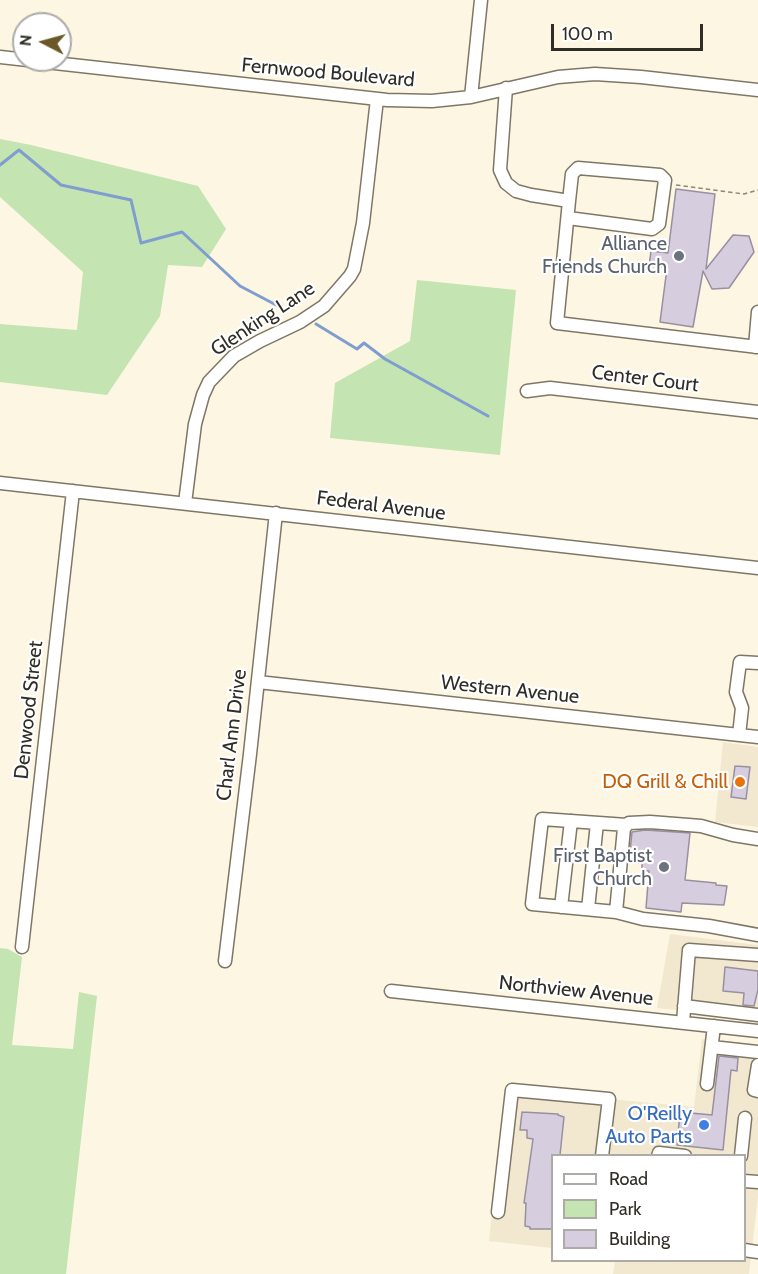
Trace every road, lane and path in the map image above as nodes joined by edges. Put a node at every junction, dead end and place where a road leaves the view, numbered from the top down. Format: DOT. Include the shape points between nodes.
graph roads {
  1 [pos="482,0"];
  2 [pos="0,57"];
  3 [pos="506,88"];
  4 [pos="758,90"];
  5 [pos="471,97"];
  6 [pos="377,99"];
  7 [pos="664,184"];
  8 [pos="758,190"];
  9 [pos="569,201"];
  10 [pos="568,218"];
  11 [pos="758,312"];
  12 [pos="756,347"];
  13 [pos="527,391"];
  14 [pos="758,412"];
  15 [pos="0,483"];
  16 [pos="73,491"];
  17 [pos="184,503"];
  18 [pos="276,513"];
  19 [pos="758,568"];
  20 [pos="758,663"];
  21 [pos="258,682"];
  22 [pos="739,735"];
  23 [pos="758,737"];
  24 [pos="571,821"];
  25 [pos="597,823"];
  26 [pos="625,826"];
  27 [pos="758,839"];
  28 [pos="561,907"];
  29 [pos="588,909"];
  30 [pos="616,912"];
  31 [pos="758,935"];
  32 [pos="23,940"];
  33 [pos="758,955"];
  34 [pos="225,961"];
  35 [pos="391,990"];
  36 [pos="684,1005"];
  37 [pos="758,1015"];
  38 [pos="683,1022"];
  39 [pos="714,1026"];
  40 [pos="758,1031"];
  41 [pos="712,1047"];
  42 [pos="758,1052"];
  43 [pos="758,1065"];
  44 [pos="707,1084"];
  45 [pos="758,1091"];
  46 [pos="745,1118"];
  47 [pos="602,1154"];
  48 [pos="741,1154"];
  49 [pos="498,1212"];
  1 -- 5 [label="street"];
  2 -- 6 [label="street, Fernwood Boulevard"];
  3 -- 4 [label="street, Fernwood Boulevard" via="596,74"];
  3 -- 5 [label="street, Fernwood Boulevard"];
  3 -- 9 [label="street" via="500,170 506,183 516,191"];
  5 -- 6 [label="street, Fernwood Boulevard"];
  6 -- 17 [label="street, Glenking Lane" via="354,269 324,306 234,356 209,382 195,424"];
  7 -- 8 [label="path" via="744,194"];
  7 -- 9 [label="street" via="660,175 578,168 572,174"];
  7 -- 10 [label="street" via="659,224 652,229"];
  9 -- 10 [label="street"];
  10 -- 12 [label="street" via="557,322"];
  11 -- 12 [label="street"];
  13 -- 14 [label="street, Center Court" via="550,388"];
  15 -- 16 [label="street, Federal Avenue"];
  16 -- 17 [label="street, Federal Avenue"];
  16 -- 32 [label="street, Denwood Street"];
  17 -- 18 [label="street, Federal Avenue"];
  18 -- 19 [label="street, Federal Avenue"];
  18 -- 21 [label="street, Charl Ann Drive"];
  20 -- 22 [label="street" via="740,662 736,692 742,708"];
  21 -- 22 [label="street, Western Avenue"];
  21 -- 34 [label="street, Charl Ann Drive"];
  22 -- 23 [label="street, Western Avenue"];
  24 -- 25 [label="street"];
  24 -- 28 [label="street"];
  24 -- 28 [label="street" via="542,819 540,830 532,904"];
  25 -- 26 [label="street"];
  25 -- 29 [label="street"];
  26 -- 27 [label="street" via="650,822 693,825"];
  26 -- 30 [label="street"];
  28 -- 29 [label="street"];
  29 -- 30 [label="street"];
  30 -- 31 [label="street"];
  33 -- 36 [label="street" via="689,950"];
  35 -- 38 [label="street, Northview Avenue"];
  36 -- 37 [label="street"];
  36 -- 38 [label="street"];
  38 -- 39 [label="street, Northview Avenue"];
  39 -- 40 [label="street, Northview Avenue"];
  39 -- 41 [label="street"];
  41 -- 42 [label="street"];
  41 -- 44 [label="street"];
  43 -- 45 [label="street" via="754,1090"];
  46 -- 48 [label="street"];
  47 -- 49 [label="street" via="609,1099 512,1090"];
}
